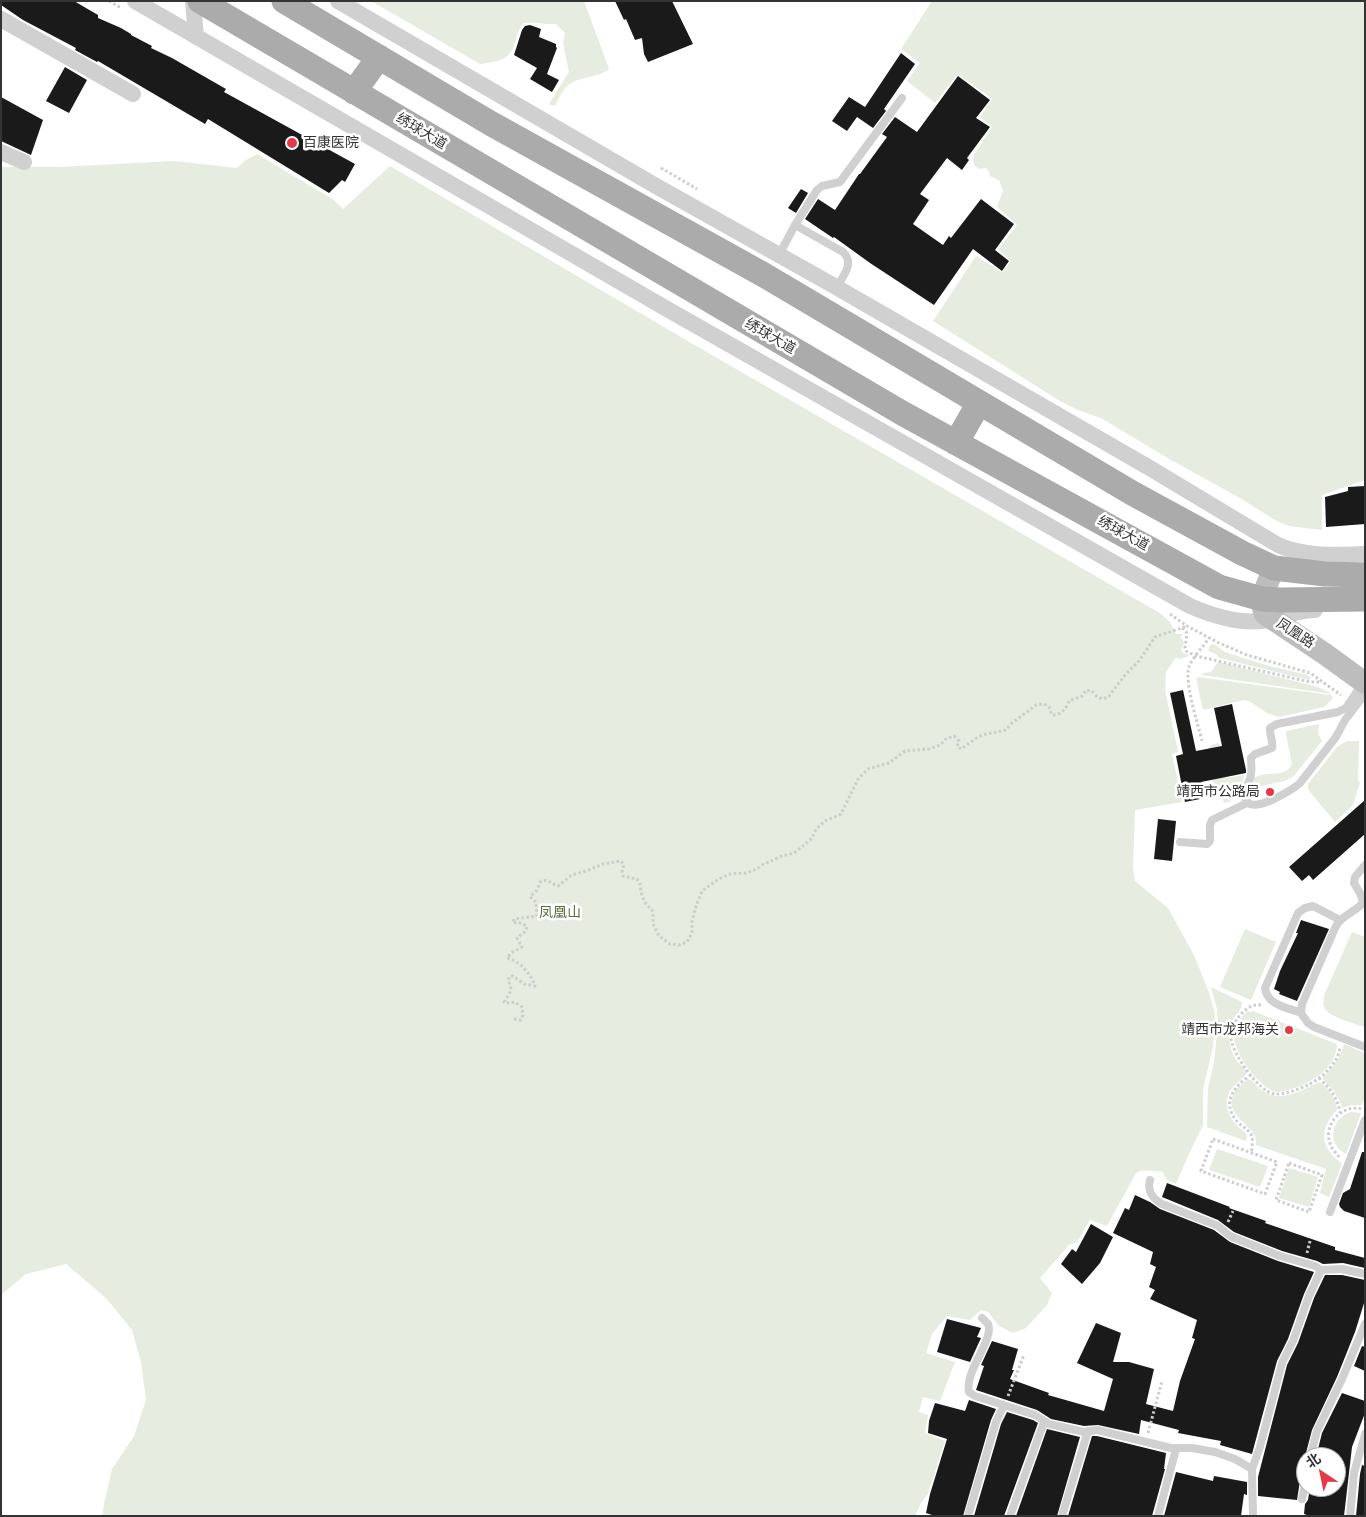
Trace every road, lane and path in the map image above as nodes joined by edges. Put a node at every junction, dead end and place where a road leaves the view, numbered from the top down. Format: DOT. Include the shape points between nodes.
graph roads {
  1 [pos="135,1"];
  2 [pos="193,1"];
  3 [pos="200,1"];
  4 [pos="284,1"];
  5 [pos="338,1"];
  6 [pos="1,19"];
  7 [pos="196,37"];
  8 [pos="379,57"];
  9 [pos="354,92"];
  10 [pos="133,94"];
  11 [pos="902,98"];
  12 [pos="1,152"];
  13 [pos="24,162"];
  14 [pos="665,191"];
  15 [pos="658,216"];
  16 [pos="795,225"];
  17 [pos="763,245"];
  18 [pos="779,255"];
  19 [pos="764,275"];
  20 [pos="833,285"];
  21 [pos="826,311"];
  22 [pos="884,315"];
  23 [pos="878,342"];
  24 [pos="979,403"];
  25 [pos="902,413"];
  26 [pos="956,443"];
  27 [pos="932,460"];
  28 [pos="1365,554"];
  29 [pos="1284,570"];
  30 [pos="1365,575"];
  31 [pos="1365,600"];
  32 [pos="1275,608"];
  33 [pos="1365,611"];
  34 [pos="1187,626"];
  35 [pos="1182,628"];
  36 [pos="1209,638"];
  37 [pos="1196,656"];
  38 [pos="1322,682"];
  39 [pos="1364,682"];
  40 [pos="1202,741"];
  41 [pos="1247,803"];
  42 [pos="1180,842"];
  43 [pos="1365,865"];
  44 [pos="1340,920"];
  45 [pos="1271,1002"];
  46 [pos="1301,1013"];
  47 [pos="514,1019"];
  48 [pos="1343,1038"];
  49 [pos="1365,1047"];
  50 [pos="1251,1075"];
  51 [pos="1319,1078"];
  52 [pos="1365,1110"];
  53 [pos="1340,1113"];
  54 [pos="1365,1120"];
  55 [pos="1251,1153"];
  56 [pos="1348,1166"];
  57 [pos="1150,1180"];
  58 [pos="1315,1194"];
  59 [pos="1330,1212"];
  60 [pos="1321,1270"];
  61 [pos="1365,1274"];
  62 [pos="982,1318"];
  63 [pos="1365,1324"];
  64 [pos="1024,1355"];
  65 [pos="1162,1381"];
  66 [pos="1004,1405"];
  67 [pos="1044,1422"];
  68 [pos="1088,1431"];
  69 [pos="1365,1434"];
  70 [pos="1146,1442"];
  71 [pos="1313,1447"];
  72 [pos="1176,1449"];
  73 [pos="1252,1469"];
  74 [pos="968,1516"];
  75 [pos="1010,1516"];
  76 [pos="1062,1516"];
  77 [pos="1158,1516"];
  78 [pos="1253,1516"];
  79 [pos="1350,1516"];
  1 -- 7 [label="street"];
  2 -- 7 [label="street"];
  3 -- 9 [label="main road, 绣球大道"];
  4 -- 8 [label="main road"];
  5 -- 14 [label="street"];
  6 -- 10 [label="street"];
  7 -- 27 [label="street"];
  8 -- 9 [label="main road"];
  8 -- 15 [label="main road"];
  9 -- 25 [label="main road, 绣球大道"];
  11 -- 16 [label="lane" via="840,182 817,190"];
  12 -- 13 [label="street"];
  14 -- 15 [label="street"];
  14 -- 17 [label="street"];
  15 -- 19 [label="main road"];
  16 -- 18 [label="lane"];
  16 -- 20 [label="lane" via="847,256 848,266"];
  17 -- 18 [label="street"];
  17 -- 19 [label="street"];
  18 -- 20 [label="street"];
  19 -- 21 [label="main road"];
  20 -- 21 [label="street"];
  20 -- 22 [label="street"];
  21 -- 23 [label="main road"];
  22 -- 23 [label="street"];
  22 -- 28 [label="street" via="1278,545 1325,555"];
  23 -- 24 [label="main road"];
  24 -- 26 [label="main road"];
  24 -- 29 [label="main road" via="1132,493 1242,553"];
  25 -- 26 [label="main road, 绣球大道"];
  25 -- 27 [label="street"];
  26 -- 32 [label="main road, 绣球大道" via="1219,587"];
  27 -- 32 [label="street" via="1205,613 1258,622"];
  29 -- 30 [label="main road"];
  29 -- 32 [label="main road"];
  31 -- 32 [label="main road, 绣球大道"];
  32 -- 33 [label="street"];
  32 -- 39 [label="main road, 凤凰路" via="1325,654"];
  34 -- 35 [label="path"];
  35 -- 37 [label="path" via="1187,633 1186,651"];
  35 -- 47 [label="path" via="1155,636 1139,661 1103,699 1086,690 1056,715 1052,715 1044,704 1036,705 1006,730 978,737 961,749 954,736 929,749 905,751 889,763 868,769 858,779 841,814 825,821 794,853 746,873 730,874 702,891 695,909 692,932 687,942 679,946 659,936 640,884 636,879 623,876 621,861 572,875 558,886 542,881 530,897 536,902 537,916 514,919 513,923 527,926 526,931 517,938 522,947 506,958 524,969 535,986 524,984 513,976 508,977 511,991 504,1002 515,1002 522,1007 524,1015 521,1020"];
  36 -- 37 [label="path"];
  37 -- 38 [label="path"];
  37 -- 40 [label="path" via="1188,668 1188,679"];
  39 -- 41 [label="lane" via="1336,737 1300,783 1294,789 1259,804 1252,806"];
  39 -- 41 [label="lane" via="1346,708 1338,712 1270,728 1272,748 1251,758 1251,775 1245,791"];
  41 -- 42 [label="lane" via="1212,820 1207,844"];
  43 -- 44 [label="lane" via="1354,883 1363,903"];
  44 -- 45 [label="lane" via="1313,906 1298,913 1265,988"];
  44 -- 46 [label="lane" via="1311,982"];
  45 -- 46 [label="lane"];
  45 -- 50 [label="path" via="1246,1009 1233,1027 1233,1047"];
  46 -- 48 [label="lane" via="1308,1024"];
  48 -- 49 [label="lane"];
  48 -- 51 [label="path" via="1335,1060"];
  50 -- 51 [label="path" via="1272,1094 1290,1092"];
  50 -- 55 [label="path" via="1234,1089 1229,1105 1236,1120 1252,1136"];
  51 -- 53 [label="path" via="1338,1101"];
  52 -- 53 [label="path" via="1353,1108"];
  53 -- 56 [label="path" via="1330,1126 1329,1143"];
  54 -- 56 [label="lane"];
  55 -- 55 [label="path" via="1213,1138 1201,1171 1265,1194 1277,1162"];
  56 -- 59 [label="lane"];
  57 -- 60 [label="lane" via="1151,1194 1162,1204 1207,1220 1222,1227 1228,1235 1264,1250"];
  58 -- 58 [label="path" via="1322,1174 1289,1163 1276,1200 1309,1212"];
  60 -- 61 [label="lane" via="1342,1269"];
  60 -- 73 [label="lane" via="1282,1363"];
  62 -- 66 [label="lane" via="988,1324 988,1336 969,1380 969,1392"];
  63 -- 71 [label="lane"];
  64 -- 66 [label="path"];
  65 -- 70 [label="path"];
  66 -- 67 [label="lane" via="1035,1415"];
  66 -- 74 [label="lane" via="990,1440"];
  67 -- 68 [label="lane"];
  67 -- 75 [label="lane"];
  68 -- 70 [label="lane" via="1097,1430"];
  68 -- 76 [label="lane"];
  69 -- 79 [label="lane" via="1354,1473"];
  70 -- 72 [label="lane"];
  72 -- 73 [label="lane" via="1215,1452"];
  72 -- 77 [label="lane"];
  73 -- 78 [label="lane"];
}
